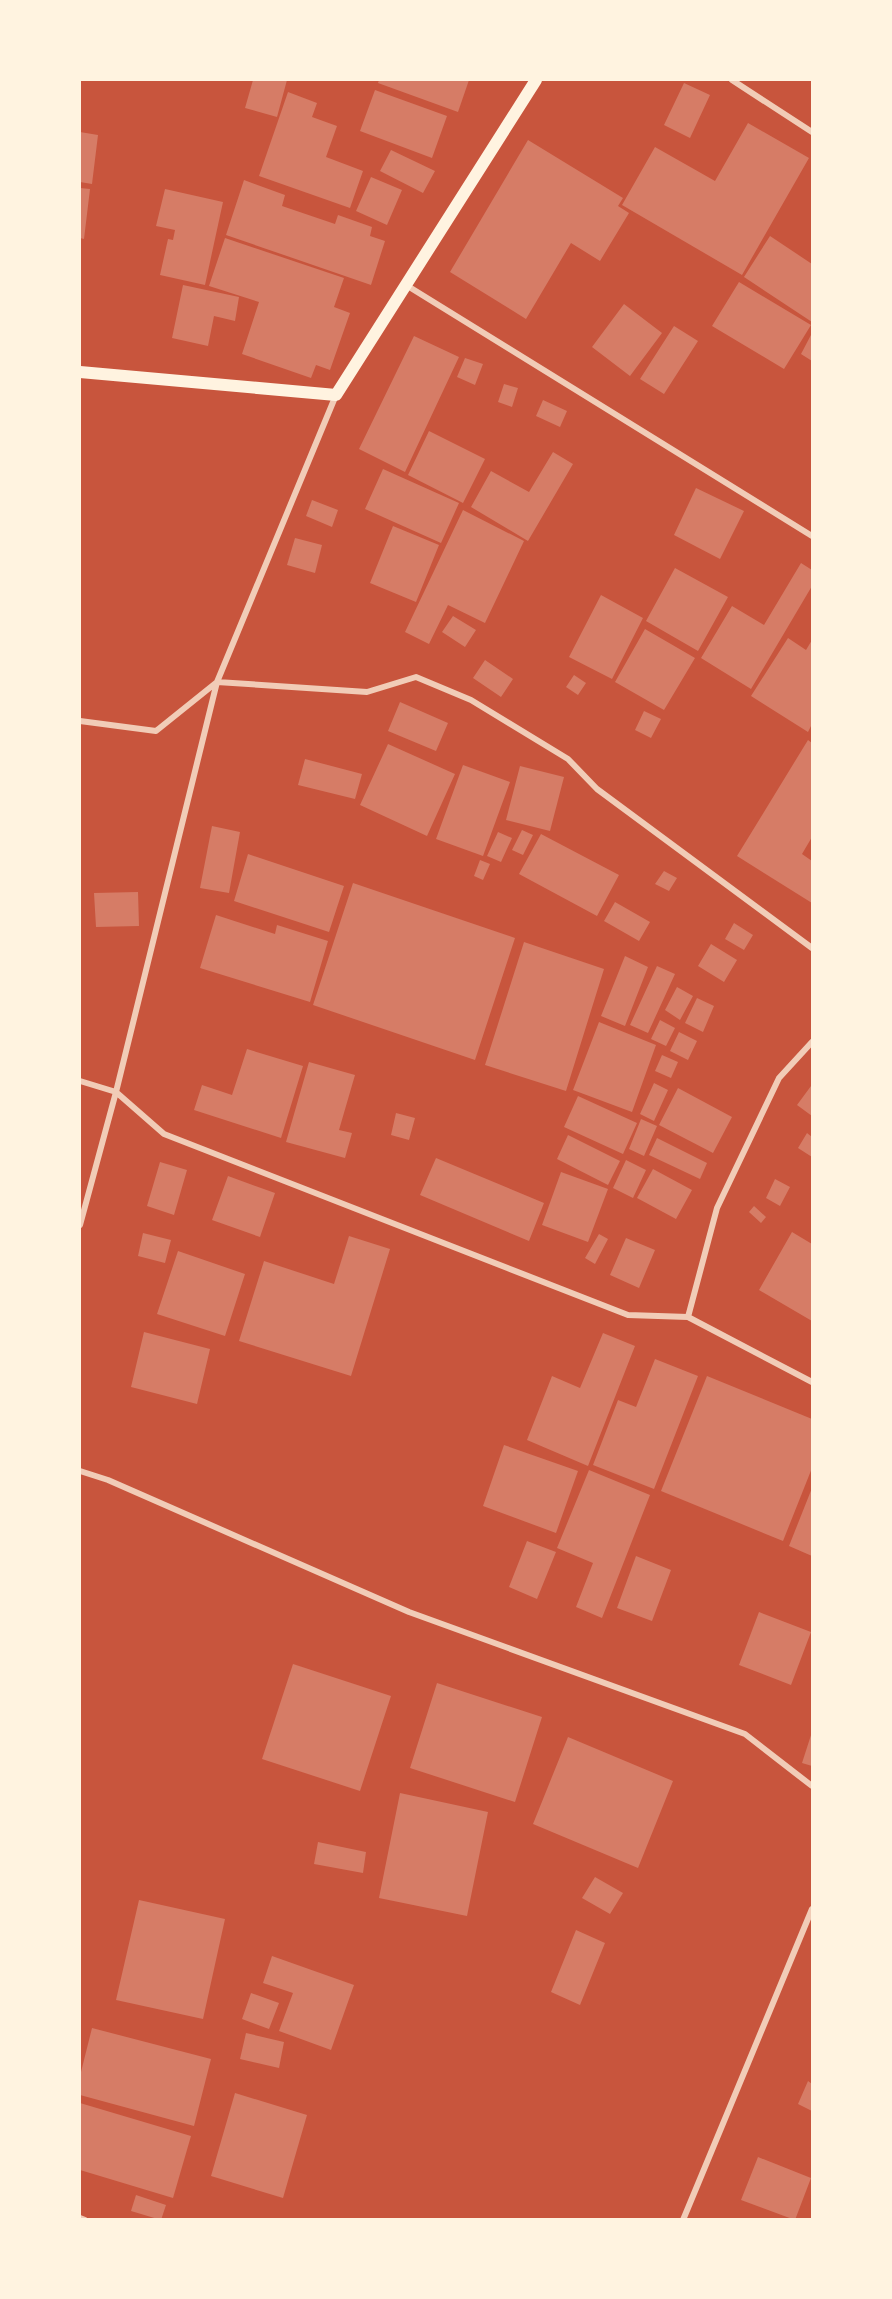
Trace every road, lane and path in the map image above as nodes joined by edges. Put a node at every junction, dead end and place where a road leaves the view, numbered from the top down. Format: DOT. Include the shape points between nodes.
graph roads {
  1 [pos="536,80"];
  2 [pos="732,80"];
  3 [pos="813,132"];
  4 [pos="406,285"];
  5 [pos="80,372"];
  6 [pos="336,395"];
  7 [pos="813,536"];
  8 [pos="217,682"];
  9 [pos="80,721"];
  10 [pos="813,948"];
  11 [pos="813,1042"];
  12 [pos="80,1081"];
  13 [pos="116,1092"];
  14 [pos="80,1225"];
  15 [pos="688,1317"];
  16 [pos="813,1382"];
  17 [pos="80,1471"];
  18 [pos="813,1786"];
  19 [pos="813,1909"];
  20 [pos="80,2218"];
  21 [pos="85,2220"];
  22 [pos="683,2220"];
  1 -- 4 [label="main road"];
  2 -- 3 [label="street"];
  4 -- 6 [label="main road"];
  4 -- 7 [label="street"];
  5 -- 6 [label="main road"];
  6 -- 8 [label="street"];
  8 -- 9 [label="street" via="156,731"];
  8 -- 10 [label="street" via="367,692 416,677 471,700 568,759 597,789"];
  8 -- 13 [label="street"];
  11 -- 15 [label="street" via="780,1078 717,1208"];
  12 -- 13 [label="street"];
  13 -- 14 [label="street"];
  13 -- 15 [label="street" via="164,1134 628,1315"];
  15 -- 16 [label="street"];
  17 -- 18 [label="street" via="409,1612 745,1734"];
  19 -- 22 [label="street"];
  20 -- 21 [label="street"];
}
